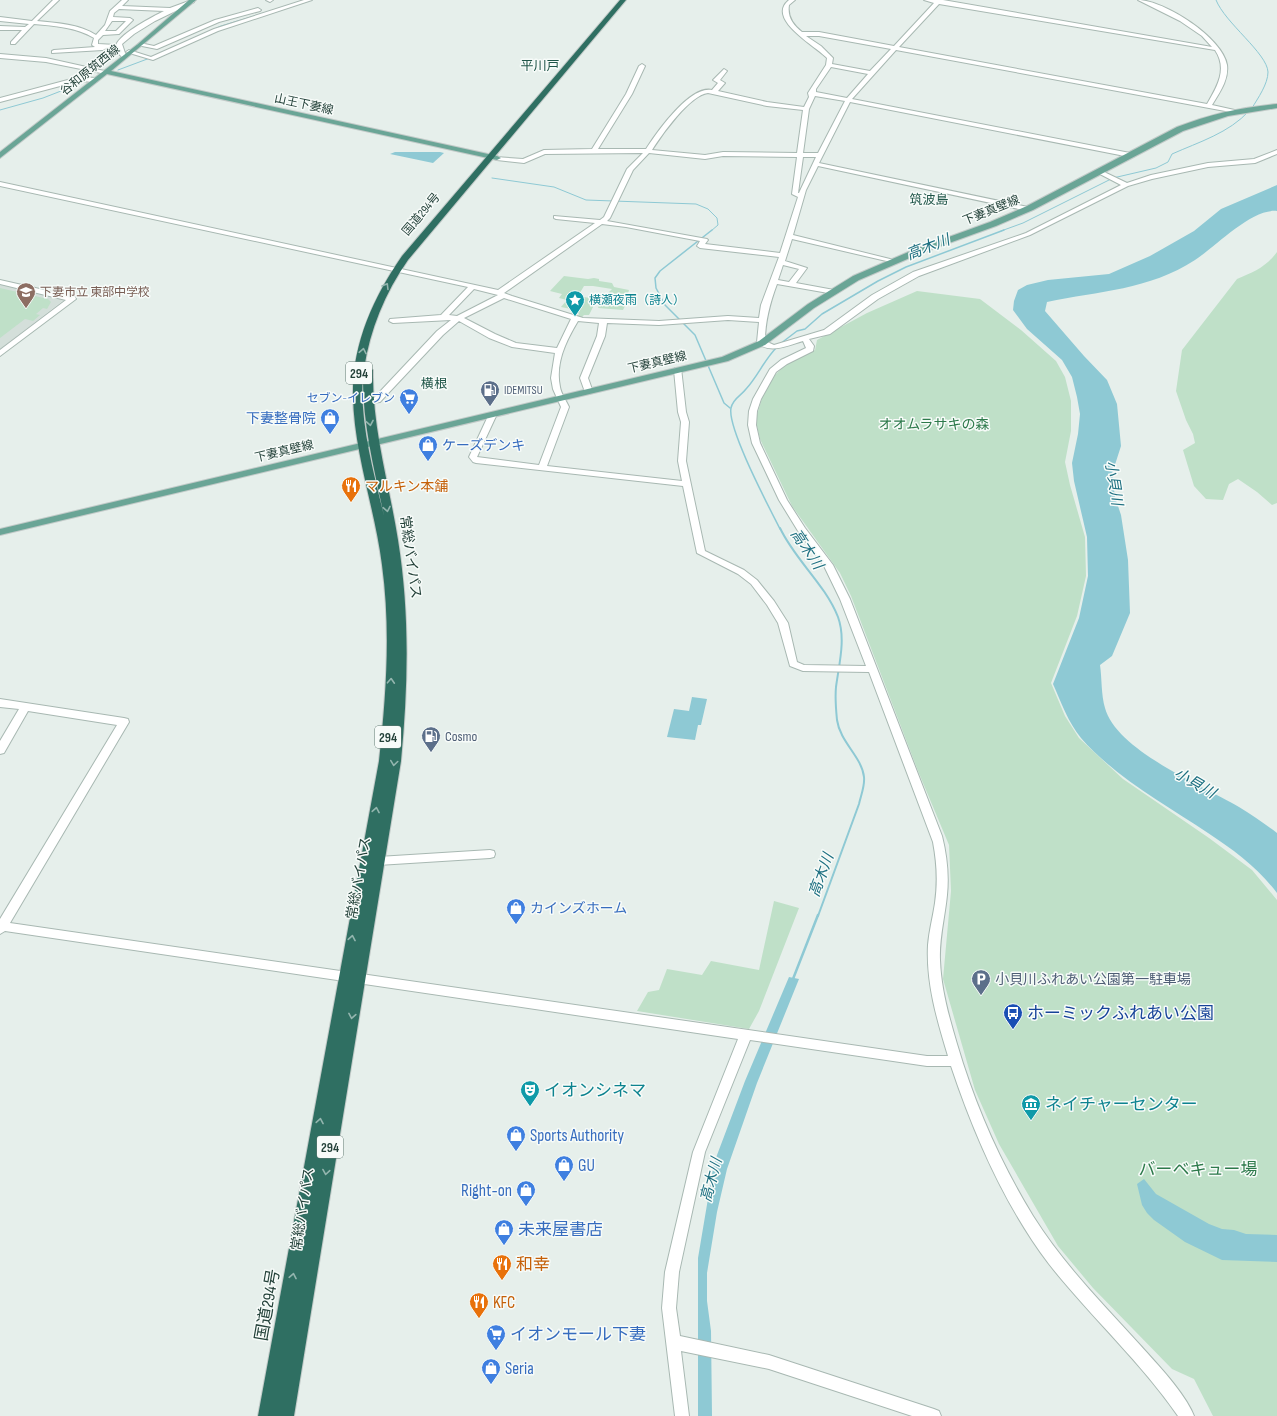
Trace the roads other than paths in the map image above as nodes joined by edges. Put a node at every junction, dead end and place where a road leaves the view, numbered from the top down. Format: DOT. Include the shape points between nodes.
graph roads {
  1 [pos="56,0"];
  2 [pos="125,0"];
  3 [pos="181,0"];
  4 [pos="295,0"];
  5 [pos="309,0"];
  6 [pos="624,0"];
  7 [pos="629,0"];
  8 [pos="792,0"];
  9 [pos="927,0"];
  10 [pos="1141,0"];
  11 [pos="192,1"];
  12 [pos="939,1"];
  13 [pos="290,6"];
  14 [pos="118,7"];
  15 [pos="274,8"];
  16 [pos="154,9"];
  17 [pos="170,10"];
  18 [pos="158,17"];
  19 [pos="0,19"];
  20 [pos="111,19"];
  21 [pos="34,22"];
  22 [pos="0,28"];
  23 [pos="26,29"];
  24 [pos="801,34"];
  25 [pos="99,35"];
  26 [pos="13,42"];
  27 [pos="140,44"];
  28 [pos="896,48"];
  29 [pos="1216,49"];
  30 [pos="123,51"];
  31 [pos="54,52"];
  32 [pos="0,56"];
  33 [pos="642,66"];
  34 [pos="829,66"];
  35 [pos="724,71"];
  36 [pos="106,72"];
  37 [pos="872,73"];
  38 [pos="96,80"];
  39 [pos="714,92"];
  40 [pos="811,93"];
  41 [pos="0,100"];
  42 [pos="848,101"];
  43 [pos="1209,105"];
  44 [pos="1277,106"];
  45 [pos="806,109"];
  46 [pos="1238,111"];
  47 [pos="594,151"];
  48 [pos="648,151"];
  49 [pos="1277,152"];
  50 [pos="799,154"];
  51 [pos="819,154"];
  52 [pos="1130,155"];
  53 [pos="0,156"];
  54 [pos="494,158"];
  55 [pos="815,164"];
  56 [pos="1102,173"];
  57 [pos="1122,183"];
  58 [pos="0,184"];
  59 [pos="801,196"];
  60 [pos="1028,209"];
  61 [pos="556,217"];
  62 [pos="602,222"];
  63 [pos="789,236"];
  64 [pos="782,259"];
  65 [pos="894,261"];
  66 [pos="400,270"];
  67 [pos="774,281"];
  68 [pos="0,282"];
  69 [pos="791,284"];
  70 [pos="473,286"];
  71 [pos="834,292"];
  72 [pos="501,294"];
  73 [pos="443,317"];
  74 [pos="458,318"];
  75 [pos="575,319"];
  76 [pos="762,320"];
  77 [pos="393,321"];
  78 [pos="603,322"];
  79 [pos="805,339"];
  80 [pos="762,343"];
  81 [pos="559,351"];
  82 [pos="0,354"];
  83 [pos="678,370"];
  84 [pos="589,392"];
  85 [pos="562,398"];
  86 [pos="367,402"];
  87 [pos="493,414"];
  88 [pos="369,444"];
  89 [pos="542,467"];
  90 [pos="685,484"];
  91 [pos="375,496"];
  92 [pos="0,532"];
  93 [pos="872,670"];
  94 [pos="0,704"];
  95 [pos="25,707"];
  96 [pos="0,750"];
  97 [pos="490,854"];
  98 [pos="378,861"];
  99 [pos="0,927"];
  100 [pos="352,977"];
  101 [pos="750,1036"];
  102 [pos="330,1059"];
  103 [pos="955,1061"];
  104 [pos="294,1316"];
  105 [pos="673,1342"];
  106 [pos="259,1416"];
  107 [pos="267,1416"];
  108 [pos="285,1416"];
  109 [pos="293,1416"];
  110 [pos="682,1416"];
  111 [pos="934,1416"];
  112 [pos="1187,1416"];
  1 -- 21 [label="street"];
  2 -- 14 [label="street"];
  3 -- 11 [label="street"];
  4 -- 13 [label="street" via="287,3"];
  5 -- 13 [label="street"];
  6 -- 54 [label="highway, 国道294号 / 294"];
  7 -- 54 [label="highway, 国道294号 / 294"];
  8 -- 24 [label="street" via="787,4 786,16"];
  9 -- 12 [label="street"];
  10 -- 29 [label="street" via="1191,25"];
  11 -- 17 [label="street"];
  11 -- 27 [label="main road, 谷和原筑西線"];
  12 -- 28 [label="street"];
  12 -- 29 [label="street"];
  13 -- 30 [label="street" via="216,30 151,59"];
  14 -- 16 [label="street"];
  14 -- 20 [label="street" via="112,12"];
  15 -- 27 [label="street" via="217,21 155,48"];
  16 -- 17 [label="street"];
  16 -- 18 [label="street" via="147,16"];
  17 -- 18 [label="street"];
  18 -- 30 [label="street" via="125,38 119,44"];
  19 -- 21 [label="street"];
  20 -- 25 [label="street"];
  20 -- 25 [label="street" via="130,20 117,33"];
  21 -- 23 [label="street"];
  21 -- 25 [label="street"];
  22 -- 23 [label="street"];
  23 -- 26 [label="street"];
  24 -- 28 [label="street" via="819,34"];
  24 -- 34 [label="street" via="825,51 830,58"];
  25 -- 30 [label="street" via="95,45"];
  27 -- 30 [label="main road, 谷和原筑西線"];
  28 -- 37 [label="street"];
  28 -- 43 [label="street"];
  29 -- 43 [label="street" via="1224,61 1224,75"];
  30 -- 31 [label="street" via="98,48"];
  30 -- 36 [label="main road, 谷和原筑西線"];
  32 -- 36 [label="street" via="46,60"];
  33 -- 47 [label="street" via="626,99"];
  34 -- 37 [label="street"];
  34 -- 40 [label="street"];
  35 -- 39 [label="street" via="716,80 722,83"];
  36 -- 38 [label="main road, 谷和原筑西線"];
  36 -- 54 [label="main road, 山王下妻線"];
  37 -- 42 [label="street"];
  38 -- 41 [label="street" via="79,79"];
  38 -- 53 [label="main road, 谷和原筑西線"];
  39 -- 45 [label="street" via="767,104"];
  39 -- 48 [label="street" via="701,92 685,105 663,128"];
  40 -- 42 [label="street"];
  40 -- 45 [label="street" via="812,97"];
  42 -- 51 [label="street"];
  42 -- 52 [label="street"];
  43 -- 46 [label="street"];
  44 -- 46 [label="main road, 下妻真壁線"];
  45 -- 50 [label="street"];
  46 -- 52 [label="main road, 下妻真壁線" via="1194,123"];
  47 -- 48 [label="street"];
  47 -- 54 [label="street" via="548,151 524,161"];
  48 -- 50 [label="street" via="705,157 723,154"];
  48 -- 62 [label="street" via="630,169 607,218"];
  49 -- 57 [label="street" via="1254,161 1208,165"];
  50 -- 51 [label="street"];
  50 -- 59 [label="street" via="795,194"];
  51 -- 55 [label="street"];
  52 -- 56 [label="main road, 下妻真壁線"];
  54 -- 66 [label="highway, 国道294号 / 294" via="425,244"];
  55 -- 59 [label="street"];
  55 -- 60 [label="street"];
  56 -- 57 [label="street"];
  56 -- 60 [label="main road, 下妻真壁線"];
  57 -- 79 [label="street" via="1028,234 916,274 875,297 832,329"];
  58 -- 66 [label="street"];
  59 -- 63 [label="street"];
  60 -- 65 [label="main road, 下妻真壁線"];
  61 -- 62 [label="street"];
  62 -- 64 [label="street" via="702,239 700,246"];
  62 -- 72 [label="street"];
  63 -- 64 [label="street"];
  63 -- 65 [label="street"];
  64 -- 67 [label="street"];
  64 -- 69 [label="street" via="803,268"];
  65 -- 71 [label="main road, 下妻真壁線"];
  66 -- 70 [label="street"];
  66 -- 86 [label="highway, 国道294号 / 294" via="378,322 368,363"];
  88 -- 66 [label="highway, 国道294号 / 294, one-way" via="359,409 360,362 377,303"];
  67 -- 69 [label="street"];
  67 -- 76 [label="street"];
  68 -- 82 [label="street" via="72,299"];
  69 -- 71 [label="street"];
  70 -- 72 [label="street"];
  70 -- 73 [label="street"];
  71 -- 80 [label="main road, 下妻真壁線"];
  72 -- 74 [label="street"];
  72 -- 75 [label="street"];
  73 -- 74 [label="street"];
  73 -- 77 [label="street"];
  74 -- 81 [label="street" via="515,345"];
  74 -- 86 [label="street" via="440,333 377,400"];
  75 -- 78 [label="street"];
  75 -- 81 [label="street"];
  76 -- 78 [label="street" via="728,318 673,322"];
  76 -- 80 [label="street"];
  78 -- 84 [label="street" via="601,336 584,378"];
  79 -- 80 [label="street" via="768,347"];
  79 -- 93 [label="street" via="810,349 773,371 759,394 753,411 752,425 762,457 789,511 828,565 845,599"];
  80 -- 83 [label="main road, 下妻真壁線" via="706,364"];
  81 -- 85 [label="street" via="556,362 556,389"];
  83 -- 84 [label="main road, 下妻真壁線"];
  83 -- 90 [label="street" via="684,422 682,454"];
  84 -- 85 [label="main road, 下妻真壁線"];
  85 -- 87 [label="main road, 下妻真壁線"];
  85 -- 89 [label="street" via="565,407"];
  86 -- 88 [label="highway, 国道294号 / 294, one-way"];
  87 -- 88 [label="main road, 下妻真壁線"];
  87 -- 89 [label="street" via="474,459"];
  88 -- 91 [label="highway, 国道294号 / 294"];
  88 -- 92 [label="main road, 下妻真壁線"];
  88 -- 98 [label="highway, 常総バイパス / 294, one-way" via="394,546 400,588 402,642 395,761"];
  89 -- 90 [label="street"];
  90 -- 93 [label="street" via="701,553 741,572 757,586 783,623 796,666"];
  100 -- 91 [label="highway, 常総バイパス / 294, one-way" via="390,722 393,643 390,587"];
  93 -- 103 [label="street" via="940,848 942,888 935,933 934,970"];
  94 -- 95 [label="street"];
  95 -- 96 [label="street"];
  95 -- 99 [label="street" via="124,722"];
  97 -- 98 [label="street"];
  98 -- 100 [label="highway, 常総バイパス / 294"];
  99 -- 100 [label="street"];
  100 -- 101 [label="street"];
  100 -- 102 [label="highway, 常総バイパス / 294"];
  100 -- 104 [label="highway, 常総バイパス / 294, one-way"];
  101 -- 103 [label="street" via="928,1061"];
  101 -- 105 [label="street" via="699,1152 670,1283 669,1308"];
  104 -- 102 [label="highway, 国道294号 / 294, one-way"];
  103 -- 112 [label="street" via="978,1124 1032,1227 1057,1264 1161,1380"];
  104 -- 106 [label="highway, 294"];
  104 -- 107 [label="highway, 国道294号 / 294"];
  104 -- 108 [label="highway, 国道294号 / 294"];
  104 -- 109 [label="highway, 294"];
  105 -- 110 [label="street"];
  105 -- 111 [label="street" via="769,1362"];
}
